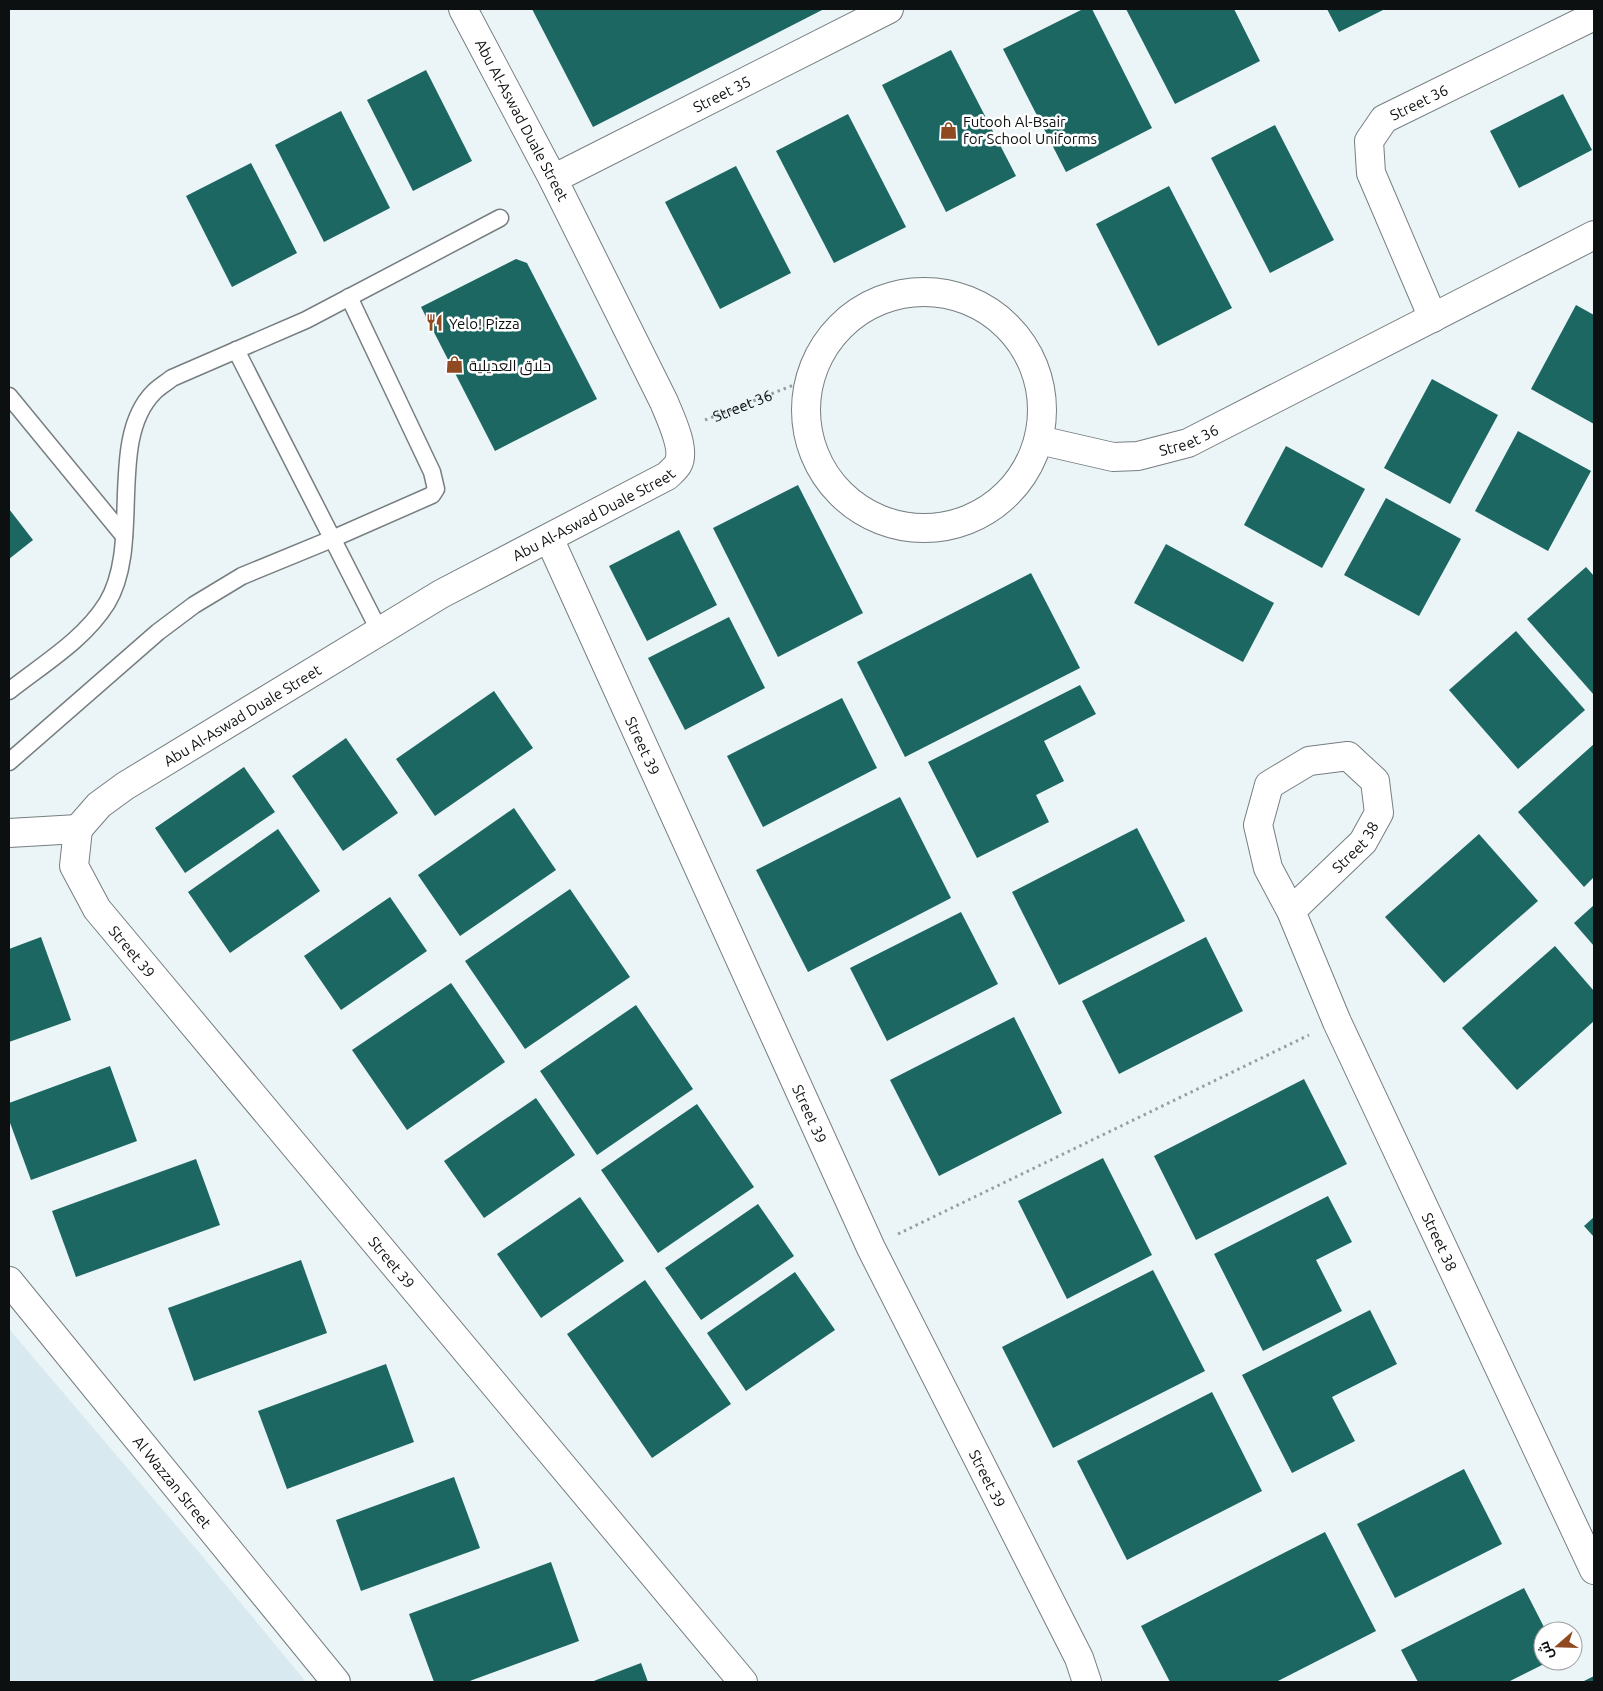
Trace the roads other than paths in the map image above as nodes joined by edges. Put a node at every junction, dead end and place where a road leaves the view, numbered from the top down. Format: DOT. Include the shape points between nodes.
graph roads {
  1 [pos="463,9"];
  2 [pos="889,9"];
  3 [pos="1594,16"];
  4 [pos="553,179"];
  5 [pos="500,218"];
  6 [pos="1594,235"];
  7 [pos="349,297"];
  8 [pos="1433,318"];
  9 [pos="236,350"];
  10 [pos="9,396"];
  11 [pos="1039,440"];
  12 [pos="124,536"];
  13 [pos="549,538"];
  14 [pos="332,539"];
  15 [pos="379,630"];
  16 [pos="9,691"];
  17 [pos="9,762"];
  18 [pos="78,829"];
  19 [pos="9,833"];
  20 [pos="1291,911"];
  21 [pos="9,1281"];
  22 [pos="1594,1570"];
  23 [pos="336,1682"];
  24 [pos="743,1682"];
  25 [pos="1087,1682"];
  1 -- 4 [label="street, Abu Al-Aswad Duale Street"];
  2 -- 4 [label="street, Street 35"];
  3 -- 8 [label="street, Street 36" via="1384,119 1369,141 1371,173"];
  4 -- 13 [label="street, Abu Al-Aswad Duale Street" via="664,402 680,450 678,464 667,476"];
  5 -- 7 [label="lane"];
  6 -- 8 [label="street, Street 36"];
  7 -- 9 [label="lane" via="306,320"];
  7 -- 14 [label="lane" via="432,472 436,489 424,500"];
  8 -- 11 [label="street, Street 36" via="1211,432 1163,451 1113,457"];
  9 -- 12 [label="lane" via="172,378 153,393 142,410 134,427 130,448"];
  9 -- 14 [label="lane"];
  10 -- 12 [label="lane"];
  11 -- 11 [label="street" via="1026,472 1005,498 977,517 945,527 911,528 878,520 849,502 826,477 811,447 805,413 809,379 822,348 844,322 871,302 904,292 937,291 970,300 985,309 999,318 1022,343 1037,373 1043,406"];
  12 -- 16 [label="lane" via="120,567 108,602 87,630"];
  13 -- 15 [label="street, Abu Al-Aswad Duale Street"];
  13 -- 25 [label="street, Street 39" via="871,1248 1079,1658"];
  14 -- 15 [label="lane"];
  14 -- 17 [label="lane" via="242,576 194,605 158,632"];
  15 -- 18 [label="street, Abu Al-Aswad Duale Street" via="125,786 99,805"];
  18 -- 19 [label="street"];
  18 -- 24 [label="street, Street 39" via="74,866 97,909"];
  20 -- 20 [label="street, Street 38" via="1363,842 1379,813 1375,780 1348,756 1308,761 1269,785 1258,825 1268,868"];
  20 -- 22 [label="street, Street 38" via="1336,1022"];
  21 -- 23 [label="street, Al Wazzan Street"];
}
